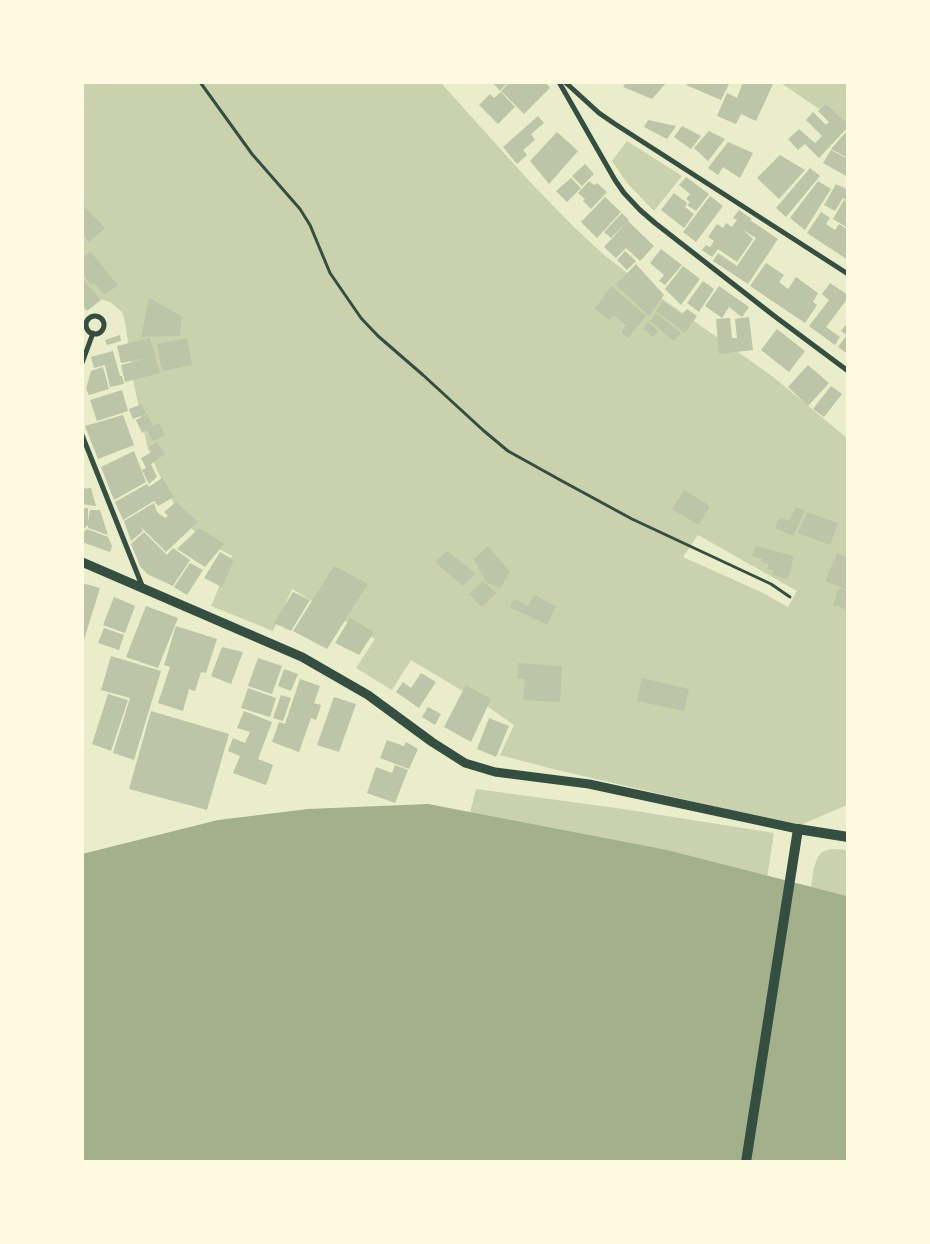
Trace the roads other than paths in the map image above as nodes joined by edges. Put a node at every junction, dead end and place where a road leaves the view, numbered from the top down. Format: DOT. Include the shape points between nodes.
graph roads {
  1 [pos="559,82"];
  2 [pos="565,82"];
  3 [pos="848,274"];
  4 [pos="92,333"];
  5 [pos="82,363"];
  6 [pos="848,371"];
  7 [pos="82,434"];
  8 [pos="82,562"];
  9 [pos="143,589"];
  10 [pos="798,829"];
  11 [pos="848,837"];
  12 [pos="746,1162"];
  1 -- 6 [label="street" via="615,180 640,210"];
  2 -- 3 [label="street" via="615,124"];
  4 -- 5 [label="street"];
  7 -- 9 [label="street"];
  8 -- 9 [label="street"];
  9 -- 10 [label="street" via="302,657 368,695 465,764 495,772 589,784"];
  10 -- 11 [label="main road"];
  10 -- 12 [label="main road"];
}
